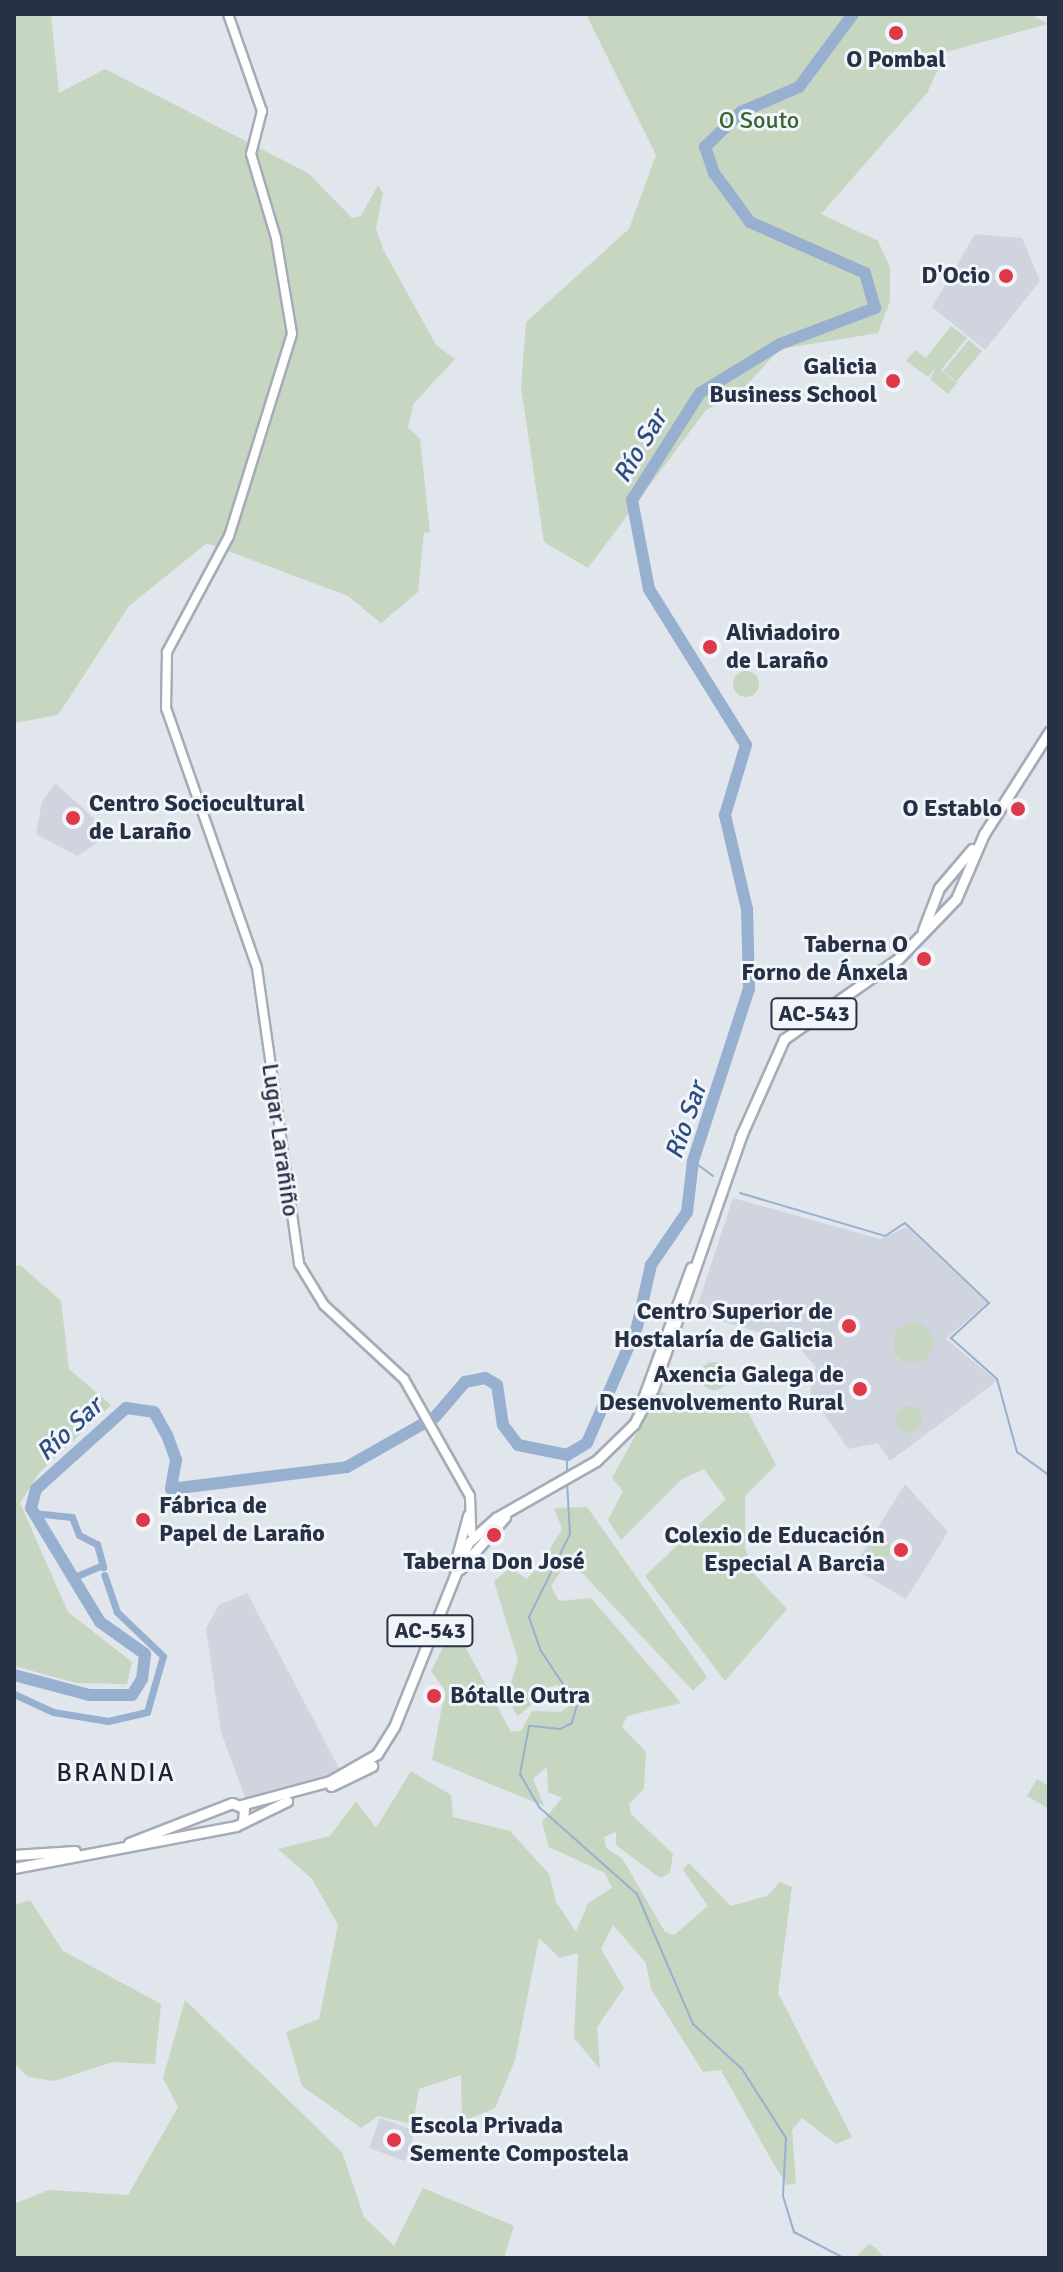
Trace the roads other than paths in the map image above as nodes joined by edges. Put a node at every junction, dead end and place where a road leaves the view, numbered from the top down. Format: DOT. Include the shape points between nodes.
graph roads {
  1 [pos="228,14"];
  2 [pos="1049,732"];
  3 [pos="984,834"];
  4 [pos="943,883"];
  5 [pos="959,889"];
  6 [pos="938,893"];
  7 [pos="953,901"];
  8 [pos="909,949"];
  9 [pos="472,1512"];
  10 [pos="496,1519"];
  11 [pos="468,1537"];
  12 [pos="448,1597"];
  13 [pos="391,1746"];
  14 [pos="330,1781"];
  15 [pos="241,1805"];
  16 [pos="225,1808"];
  17 [pos="243,1822"];
  18 [pos="231,1826"];
  19 [pos="72,1854"];
  20 [pos="14,1855"];
  21 [pos="14,1865"];
  1 -- 9 [label="street, Lugar Larañiño" via="262,119 251,154 276,238 292,334 229,536 167,652 166,708 257,968 295,1252 324,1305 390,1361"];
  2 -- 3 [label="main road, AC-543"];
  3 -- 4 [label="main road, AC-543"];
  3 -- 5 [label="main road, AC-543"];
  4 -- 5 [label="main road"];
  4 -- 6 [label="main road, AC-543"];
  5 -- 7 [label="main road, AC-543"];
  6 -- 7 [label="main road"];
  6 -- 8 [label="main road, AC-543"];
  7 -- 8 [label="main road, AC-543"];
  8 -- 10 [label="main road, AC-543" via="784,1039 742,1134 644,1394 619,1442 583,1470"];
  9 -- 10 [label="street"];
  9 -- 11 [label="street"];
  10 -- 11 [label="main road, AC-543"];
  10 -- 12 [label="main road, AC-543" via="472,1549"];
  11 -- 12 [label="street"];
  11 -- 14 [label="main road, AC-543" via="391,1734 368,1761"];
  12 -- 13 [label="main road, AC-543"];
  13 -- 14 [label="main road, AC-543" via="359,1771"];
  13 -- 17 [label="main road, AC-543" via="356,1777"];
  14 -- 15 [label="main road, AC-543"];
  15 -- 16 [label="main road, AC-543"];
  15 -- 17 [label="main road"];
  16 -- 18 [label="main road"];
  16 -- 19 [label="main road" via="134,1842"];
  17 -- 18 [label="main road, AC-543"];
  18 -- 19 [label="main road"];
  19 -- 20 [label="main road"];
  19 -- 21 [label="main road"];
  19 -- 21 [label="main road"];
}
